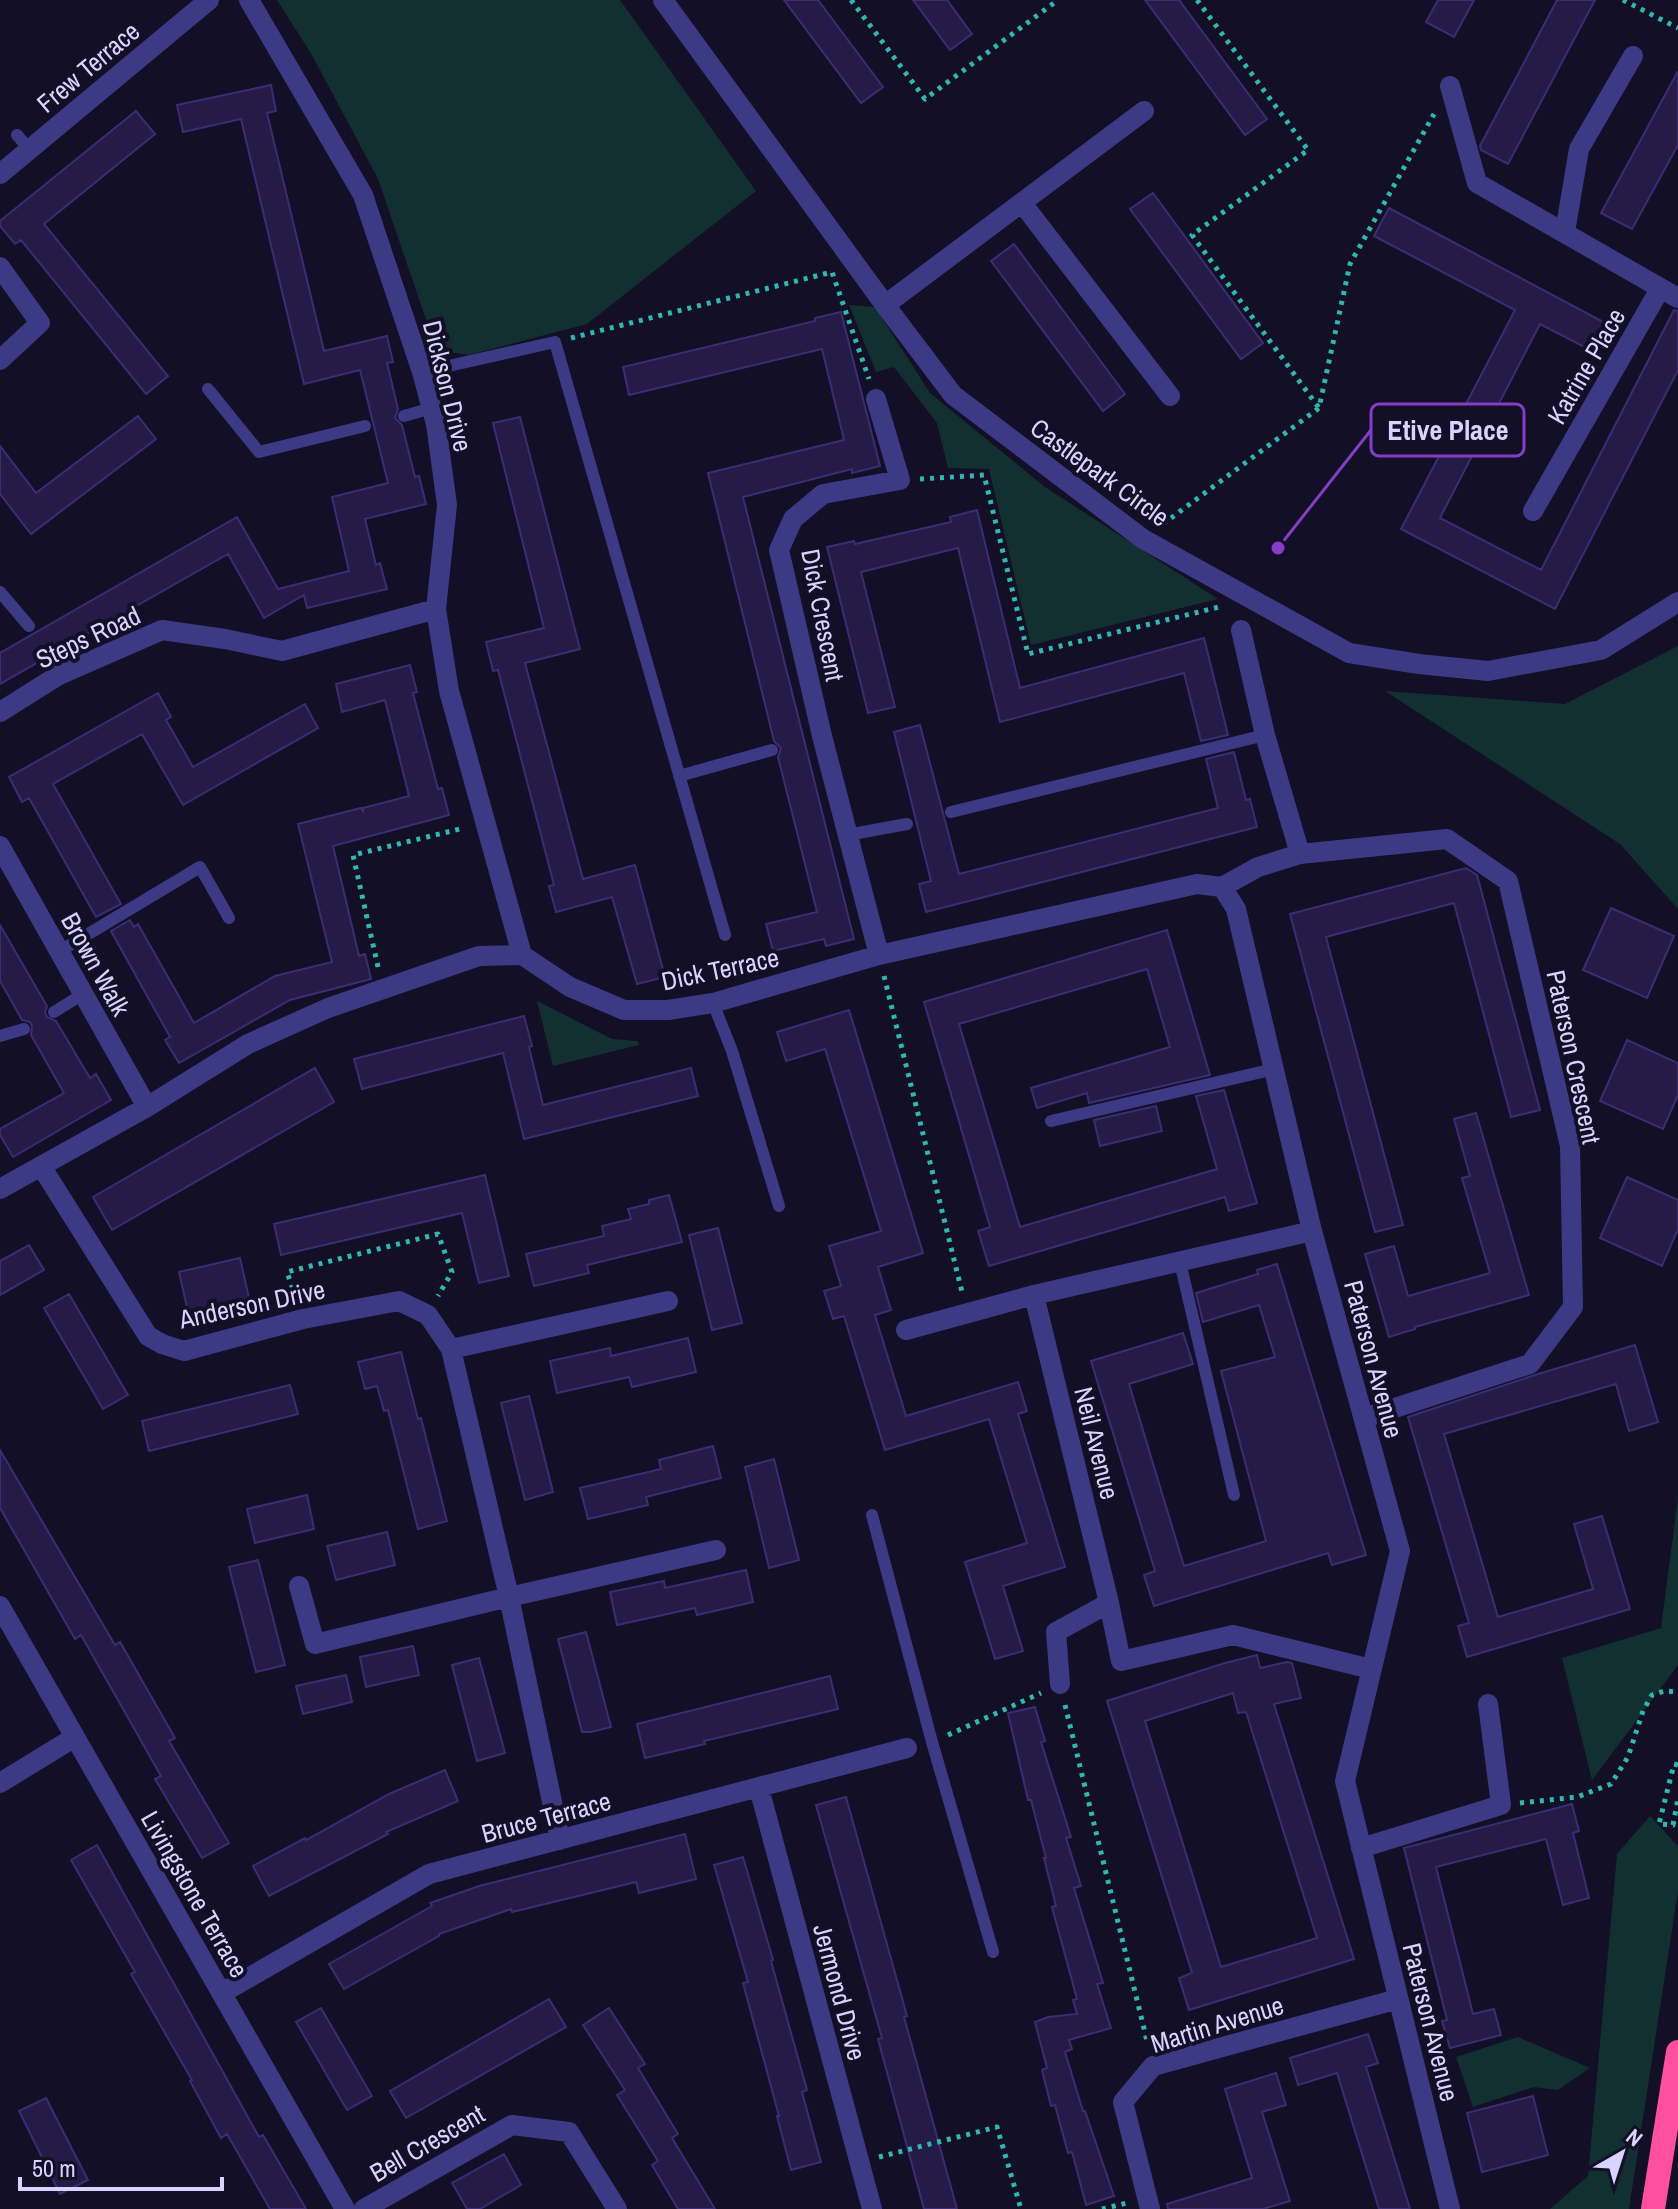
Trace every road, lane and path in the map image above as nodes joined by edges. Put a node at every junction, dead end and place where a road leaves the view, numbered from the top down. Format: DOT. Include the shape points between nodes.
graph roads {
  1 [pos="209,0"];
  2 [pos="249,0"];
  3 [pos="663,0"];
  4 [pos="851,0"];
  5 [pos="1058,0"];
  6 [pos="1197,0"];
  7 [pos="1623,0"];
  8 [pos="1678,28"];
  9 [pos="1633,56"];
  10 [pos="1450,86"];
  11 [pos="1144,111"];
  12 [pos="0,174"];
  13 [pos="1022,203"];
  14 [pos="1565,232"];
  15 [pos="0,267"];
  16 [pos="1669,293"];
  17 [pos="885,305"];
  18 [pos="555,342"];
  19 [pos="0,360"];
  20 [pos="422,372"];
  21 [pos="208,389"];
  22 [pos="1170,396"];
  23 [pos="876,399"];
  24 [pos="432,408"];
  25 [pos="1319,408"];
  26 [pos="404,416"];
  27 [pos="365,426"];
  28 [pos="900,480"];
  29 [pos="1533,511"];
  30 [pos="1143,539"];
  31 [pos="0,592"];
  32 [pos="1678,602"];
  33 [pos="1228,605"];
  34 [pos="436,609"];
  35 [pos="29,626"];
  36 [pos="1241,630"];
  37 [pos="0,712"];
  38 [pos="1265,735"];
  39 [pos="772,750"];
  40 [pos="679,776"];
  41 [pos="951,812"];
  42 [pos="485,823"];
  43 [pos="907,824"];
  44 [pos="847,835"];
  45 [pos="0,846"];
  46 [pos="1300,854"];
  47 [pos="1222,887"];
  48 [pos="373,892"];
  49 [pos="362,894"];
  50 [pos="229,918"];
  51 [pos="725,935"];
  52 [pos="60,951"];
  53 [pos="522,955"];
  54 [pos="879,955"];
  55 [pos="383,990"];
  56 [pos="83,994"];
  57 [pos="713,1003"];
  58 [pos="54,1012"];
  59 [pos="24,1029"];
  60 [pos="0,1036"];
  61 [pos="1274,1069"];
  62 [pos="147,1107"];
  63 [pos="1051,1121"];
  64 [pos="41,1166"];
  65 [pos="0,1189"];
  66 [pos="779,1206"];
  67 [pos="1312,1231"];
  68 [pos="1180,1262"];
  69 [pos="1034,1295"];
  70 [pos="668,1301"];
  71 [pos="967,1313"];
  72 [pos="428,1315"];
  73 [pos="303,1319"];
  74 [pos="906,1330"];
  75 [pos="451,1349"];
  76 [pos="1364,1418"];
  77 [pos="1234,1495"];
  78 [pos="872,1515"];
  79 [pos="716,1550"];
  80 [pos="299,1586"];
  81 [pos="509,1597"];
  82 [pos="1109,1603"];
  83 [pos="0,1606"];
  84 [pos="1371,1669"];
  85 [pos="1060,1684"];
  86 [pos="1678,1692"];
  87 [pos="1488,1704"];
  88 [pos="75,1737"];
  89 [pos="932,1742"];
  90 [pos="907,1748"];
  91 [pos="1678,1765"];
  92 [pos="0,1783"];
  93 [pos="759,1788"];
  94 [pos="1678,1799"];
  95 [pos="1501,1805"];
  96 [pos="560,1840"];
  97 [pos="1361,1848"];
  98 [pos="993,1952"];
  99 [pos="222,1993"];
  100 [pos="1398,1999"];
  101 [pos="1678,2052"];
  102 [pos="1153,2066"];
  103 [pos="859,2162"];
  104 [pos="345,2209"];
  105 [pos="364,2209"];
  106 [pos="617,2209"];
  107 [pos="872,2209"];
  108 [pos="1021,2209"];
  109 [pos="1150,2209"];
  110 [pos="1450,2209"];
  111 [pos="1653,2209"];
  1 -- 12 [label="street, Frew Terrace" via="24,143"];
  2 -- 20 [label="street, Dickson Drive" via="363,195"];
  3 -- 17 [label="street, Castlepark Circle"];
  4 -- 5 [label="path" via="925,99"];
  6 -- 25 [label="path" via="1308,150 1192,235"];
  7 -- 8 [label="path"];
  9 -- 14 [label="street" via="1579,149"];
  10 -- 14 [label="street, Katrine Place" via="1477,183"];
  10 -- 25 [label="path" via="1350,264"];
  11 -- 13 [label="street"];
  13 -- 17 [label="street"];
  13 -- 22 [label="street"];
  14 -- 16 [label="street, Katrine Place"];
  15 -- 19 [label="street" via="40,323"];
  16 -- 29 [label="street, Katrine Place"];
  17 -- 30 [label="street, Castlepark Circle" via="953,395"];
  18 -- 20 [label="lane"];
  18 -- 23 [label="path" via="832,272"];
  18 -- 40 [label="lane"];
  20 -- 24 [label="street, Dickson Drive"];
  21 -- 27 [label="lane" via="259,452"];
  23 -- 28 [label="street"];
  24 -- 26 [label="lane"];
  24 -- 34 [label="street, Dickson Drive" via="447,505"];
  25 -- 30 [label="path"];
  28 -- 33 [label="path" via="984,475 1028,654"];
  28 -- 44 [label="street, Dick Crescent" via="823,494 793,519 779,550 815,738"];
  30 -- 32 [label="street, Castlepark Circle" via="1349,653 1419,664 1488,671 1601,650"];
  31 -- 35 [label="lane"];
  34 -- 37 [label="street, Steps Road" via="282,651 162,630 55,668"];
  34 -- 42 [label="street, Dickson Drive" via="449,691"];
  36 -- 38 [label="street"];
  38 -- 41 [label="lane"];
  38 -- 46 [label="street"];
  39 -- 40 [label="lane"];
  40 -- 51 [label="lane"];
  42 -- 49 [label="path" via="353,855"];
  42 -- 53 [label="street, Dickson Drive"];
  43 -- 44 [label="lane"];
  44 -- 54 [label="street, Dick Crescent"];
  45 -- 52 [label="street, Brown Walk"];
  46 -- 47 [label="street, Paterson Crescent" via="1258,867"];
  46 -- 76 [label="street, Paterson Crescent" via="1447,839 1508,881 1570,1146 1573,1307 1530,1364"];
  47 -- 54 [label="street, Dick Terrace" via="1197,884"];
  47 -- 61 [label="street, Paterson Avenue" via="1236,909"];
  48 -- 49 [label="path"];
  49 -- 55 [label="path"];
  50 -- 52 [label="lane" via="200,867"];
  52 -- 56 [label="street, Brown Walk"];
  53 -- 55 [label="street" via="479,956"];
  53 -- 57 [label="street, Dick Terrace" via="570,987 624,1010"];
  54 -- 57 [label="street, Dick Terrace"];
  54 -- 71 [label="path"];
  55 -- 62 [label="street" via="248,1044"];
  56 -- 58 [label="lane"];
  56 -- 62 [label="street, Brown Walk"];
  57 -- 66 [label="lane"];
  59 -- 60 [label="lane"];
  61 -- 63 [label="lane"];
  61 -- 67 [label="street, Paterson Avenue"];
  62 -- 64 [label="street"];
  64 -- 65 [label="street"];
  64 -- 73 [label="street, Anderson Drive" via="148,1336 184,1351"];
  67 -- 68 [label="street"];
  67 -- 76 [label="street, Paterson Avenue"];
  68 -- 69 [label="street"];
  68 -- 77 [label="lane"];
  69 -- 71 [label="street"];
  69 -- 82 [label="street, Neil Avenue"];
  70 -- 75 [label="street"];
  71 -- 74 [label="street"];
  72 -- 73 [label="street, Anderson Drive" via="399,1301"];
  72 -- 73 [label="path" via="452,1272 438,1234 287,1272"];
  72 -- 75 [label="street"];
  75 -- 81 [label="street"];
  76 -- 84 [label="street, Paterson Avenue" via="1400,1551"];
  78 -- 89 [label="lane"];
  79 -- 81 [label="street"];
  80 -- 81 [label="street" via="315,1644"];
  81 -- 96 [label="street"];
  82 -- 84 [label="street, Neil Avenue" via="1121,1661 1233,1635"];
  82 -- 85 [label="street" via="1056,1632"];
  83 -- 88 [label="street, Livingstone Terrace"];
  84 -- 97 [label="street, Paterson Avenue" via="1345,1781"];
  85 -- 89 [label="path"];
  85 -- 102 [label="path"];
  86 -- 95 [label="path" via="1652,1695 1628,1757 1611,1784 1577,1797"];
  87 -- 95 [label="street"];
  88 -- 92 [label="street"];
  88 -- 99 [label="street, Livingstone Terrace"];
  89 -- 90 [label="lane"];
  89 -- 98 [label="lane"];
  90 -- 93 [label="street, Bruce Terrace"];
  91 -- 94 [label="path" via="1674,1764 1659,1824 1673,1825"];
  93 -- 96 [label="street, Bruce Terrace"];
  93 -- 103 [label="street, Jermond Drive"];
  95 -- 97 [label="street"];
  96 -- 99 [label="street, Bruce Terrace" via="429,1874"];
  97 -- 100 [label="street, Paterson Avenue"];
  99 -- 104 [label="street, Livingstone Terrace"];
  100 -- 102 [label="street, Martin Avenue"];
  100 -- 110 [label="street, Paterson Avenue"];
  101 -- 111 [label="highway"];
  102 -- 109 [label="street, Martin Avenue" via="1123,2102"];
  103 -- 107 [label="street, Jermond Drive"];
  103 -- 108 [label="path" via="997,2127"];
  105 -- 106 [label="street, Bell Crescent" via="512,2125 569,2132"];
}
